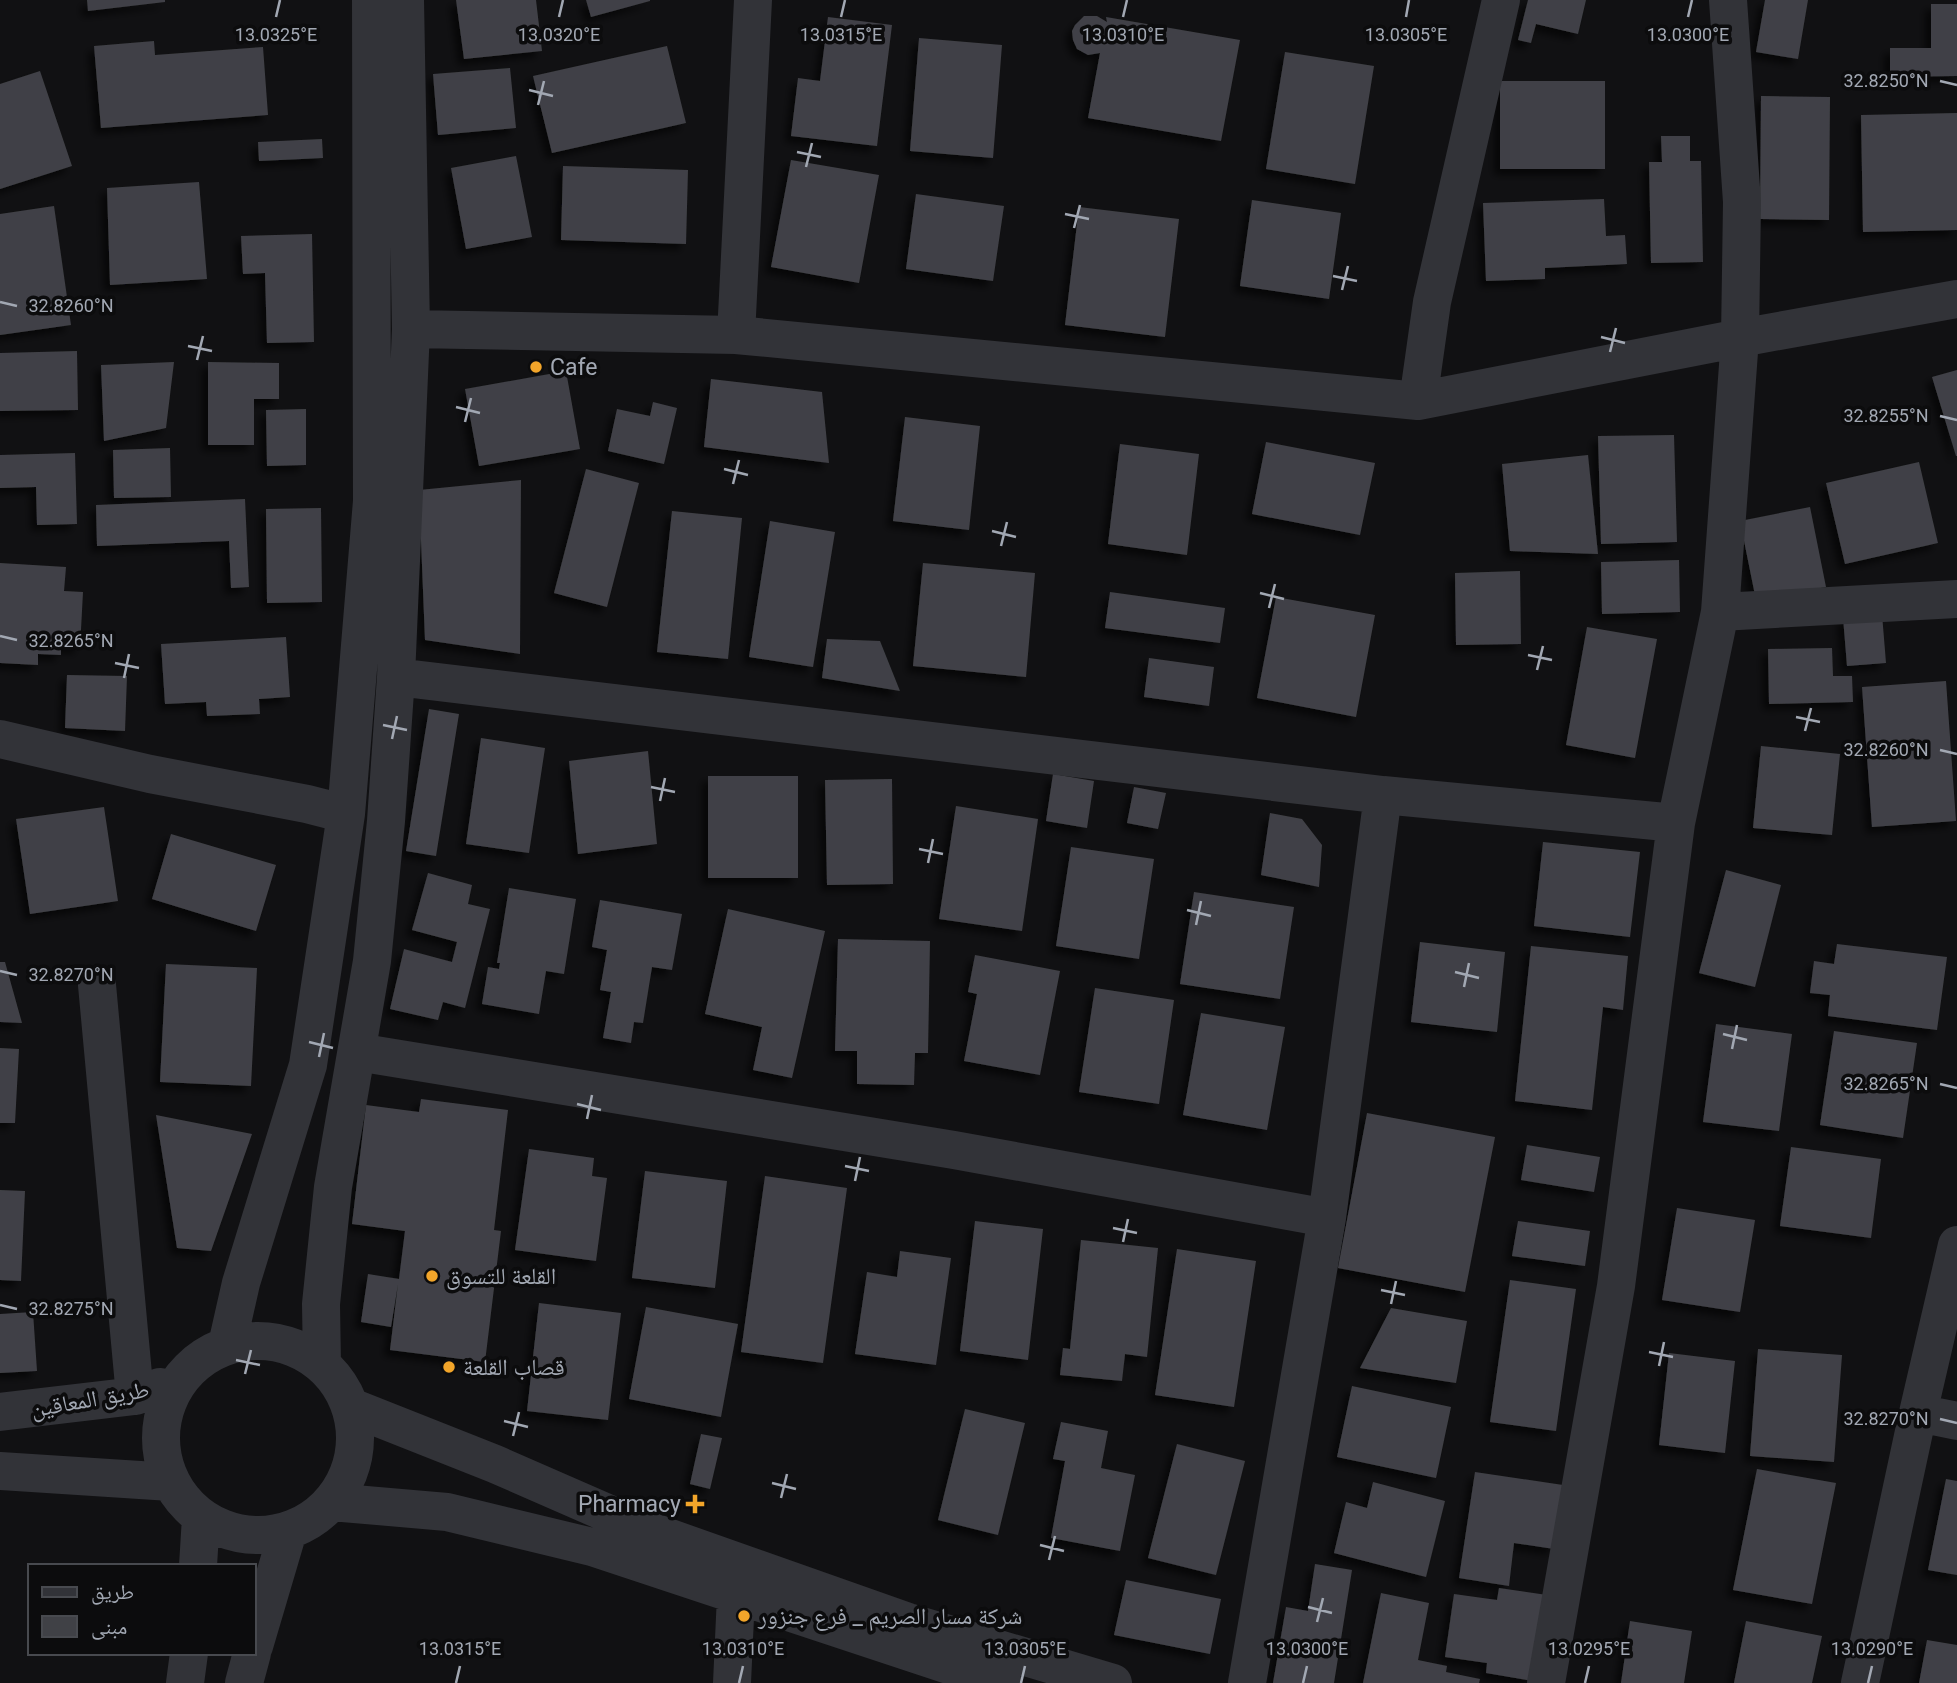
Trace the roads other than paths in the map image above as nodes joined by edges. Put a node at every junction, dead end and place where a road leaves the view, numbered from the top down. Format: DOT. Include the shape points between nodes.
graph roads {
  1 [pos="371,0"];
  2 [pos="405,0"];
  3 [pos="753,0"];
  4 [pos="1500,0"];
  5 [pos="1728,0"];
  6 [pos="1957,299"];
  7 [pos="411,329"];
  8 [pos="736,335"];
  9 [pos="1740,338"];
  10 [pos="1418,401"];
  11 [pos="1957,599"];
  12 [pos="1720,612"];
  13 [pos="396,677"];
  14 [pos="0,739"];
  15 [pos="1383,794"];
  16 [pos="346,814"];
  17 [pos="1676,823"];
  18 [pos="97,985"];
  19 [pos="357,1052"];
  20 [pos="1327,1218"];
  21 [pos="1957,1245"];
  22 [pos="227,1345"];
  23 [pos="322,1365"];
  24 [pos="178,1380"];
  25 [pos="135,1396"];
  26 [pos="351,1407"];
  27 [pos="0,1412"];
  28 [pos="1918,1413"];
  29 [pos="1957,1421"];
  30 [pos="0,1471"];
  31 [pos="171,1482"];
  32 [pos="331,1502"];
  33 [pos="201,1517"];
  34 [pos="288,1531"];
  35 [pos="198,1564"];
  36 [pos="736,1595"];
  37 [pos="256,1639"];
  38 [pos="189,1655"];
  39 [pos="251,1655"];
  40 [pos="185,1683"];
  41 [pos="244,1683"];
  42 [pos="732,1683"];
  43 [pos="1003,1683"];
  44 [pos="1114,1683"];
  45 [pos="1247,1683"];
  46 [pos="1546,1683"];
  47 [pos="1860,1683"];
  1 -- 16 [label="street" via="372,501"];
  2 -- 7 [label="street"];
  3 -- 8 [label="street"];
  4 -- 10 [label="street" via="1432,302"];
  5 -- 9 [label="street" via="1742,202"];
  6 -- 9 [label="street"];
  7 -- 8 [label="street"];
  7 -- 13 [label="street"];
  8 -- 10 [label="street"];
  9 -- 10 [label="street"];
  9 -- 12 [label="street"];
  11 -- 12 [label="street"];
  12 -- 17 [label="street"];
  13 -- 15 [label="street"];
  13 -- 19 [label="street" via="372,961"];
  14 -- 16 [label="street"];
  15 -- 17 [label="street"];
  15 -- 20 [label="street"];
  16 -- 22 [label="street" via="308,1065 241,1283"];
  17 -- 46 [label="street" via="1616,1286"];
  18 -- 25 [label="street"];
  19 -- 20 [label="street" via="954,1150"];
  19 -- 23 [label="street" via="332,1187 321,1304"];
  20 -- 45 [label="street"];
  21 -- 28 [label="street"];
  22 -- 23 [label="street" via="278,1342"];
  22 -- 24 [label="street" via="200,1359"];
  23 -- 26 [label="street"];
  24 -- 25 [label="street, طريق المعاقين"];
  24 -- 31 [label="street" via="160,1430 162,1457"];
  25 -- 27 [label="street, طريق المعاقين"];
  26 -- 32 [label="street" via="354,1458"];
  26 -- 44 [label="street" via="639,1527 908,1622"];
  28 -- 29 [label="street"];
  28 -- 47 [label="street"];
  30 -- 31 [label="street"];
  31 -- 33 [label="street"];
  32 -- 34 [label="street"];
  32 -- 36 [label="street" via="447,1512 592,1547"];
  33 -- 34 [label="street" via="228,1530 258,1535"];
  33 -- 35 [label="street"];
  34 -- 37 [label="street"];
  36 -- 42 [label="street"];
  36 -- 43 [label="street"];
  38 -- 40 [label="street"];
  39 -- 41 [label="street"];
}
